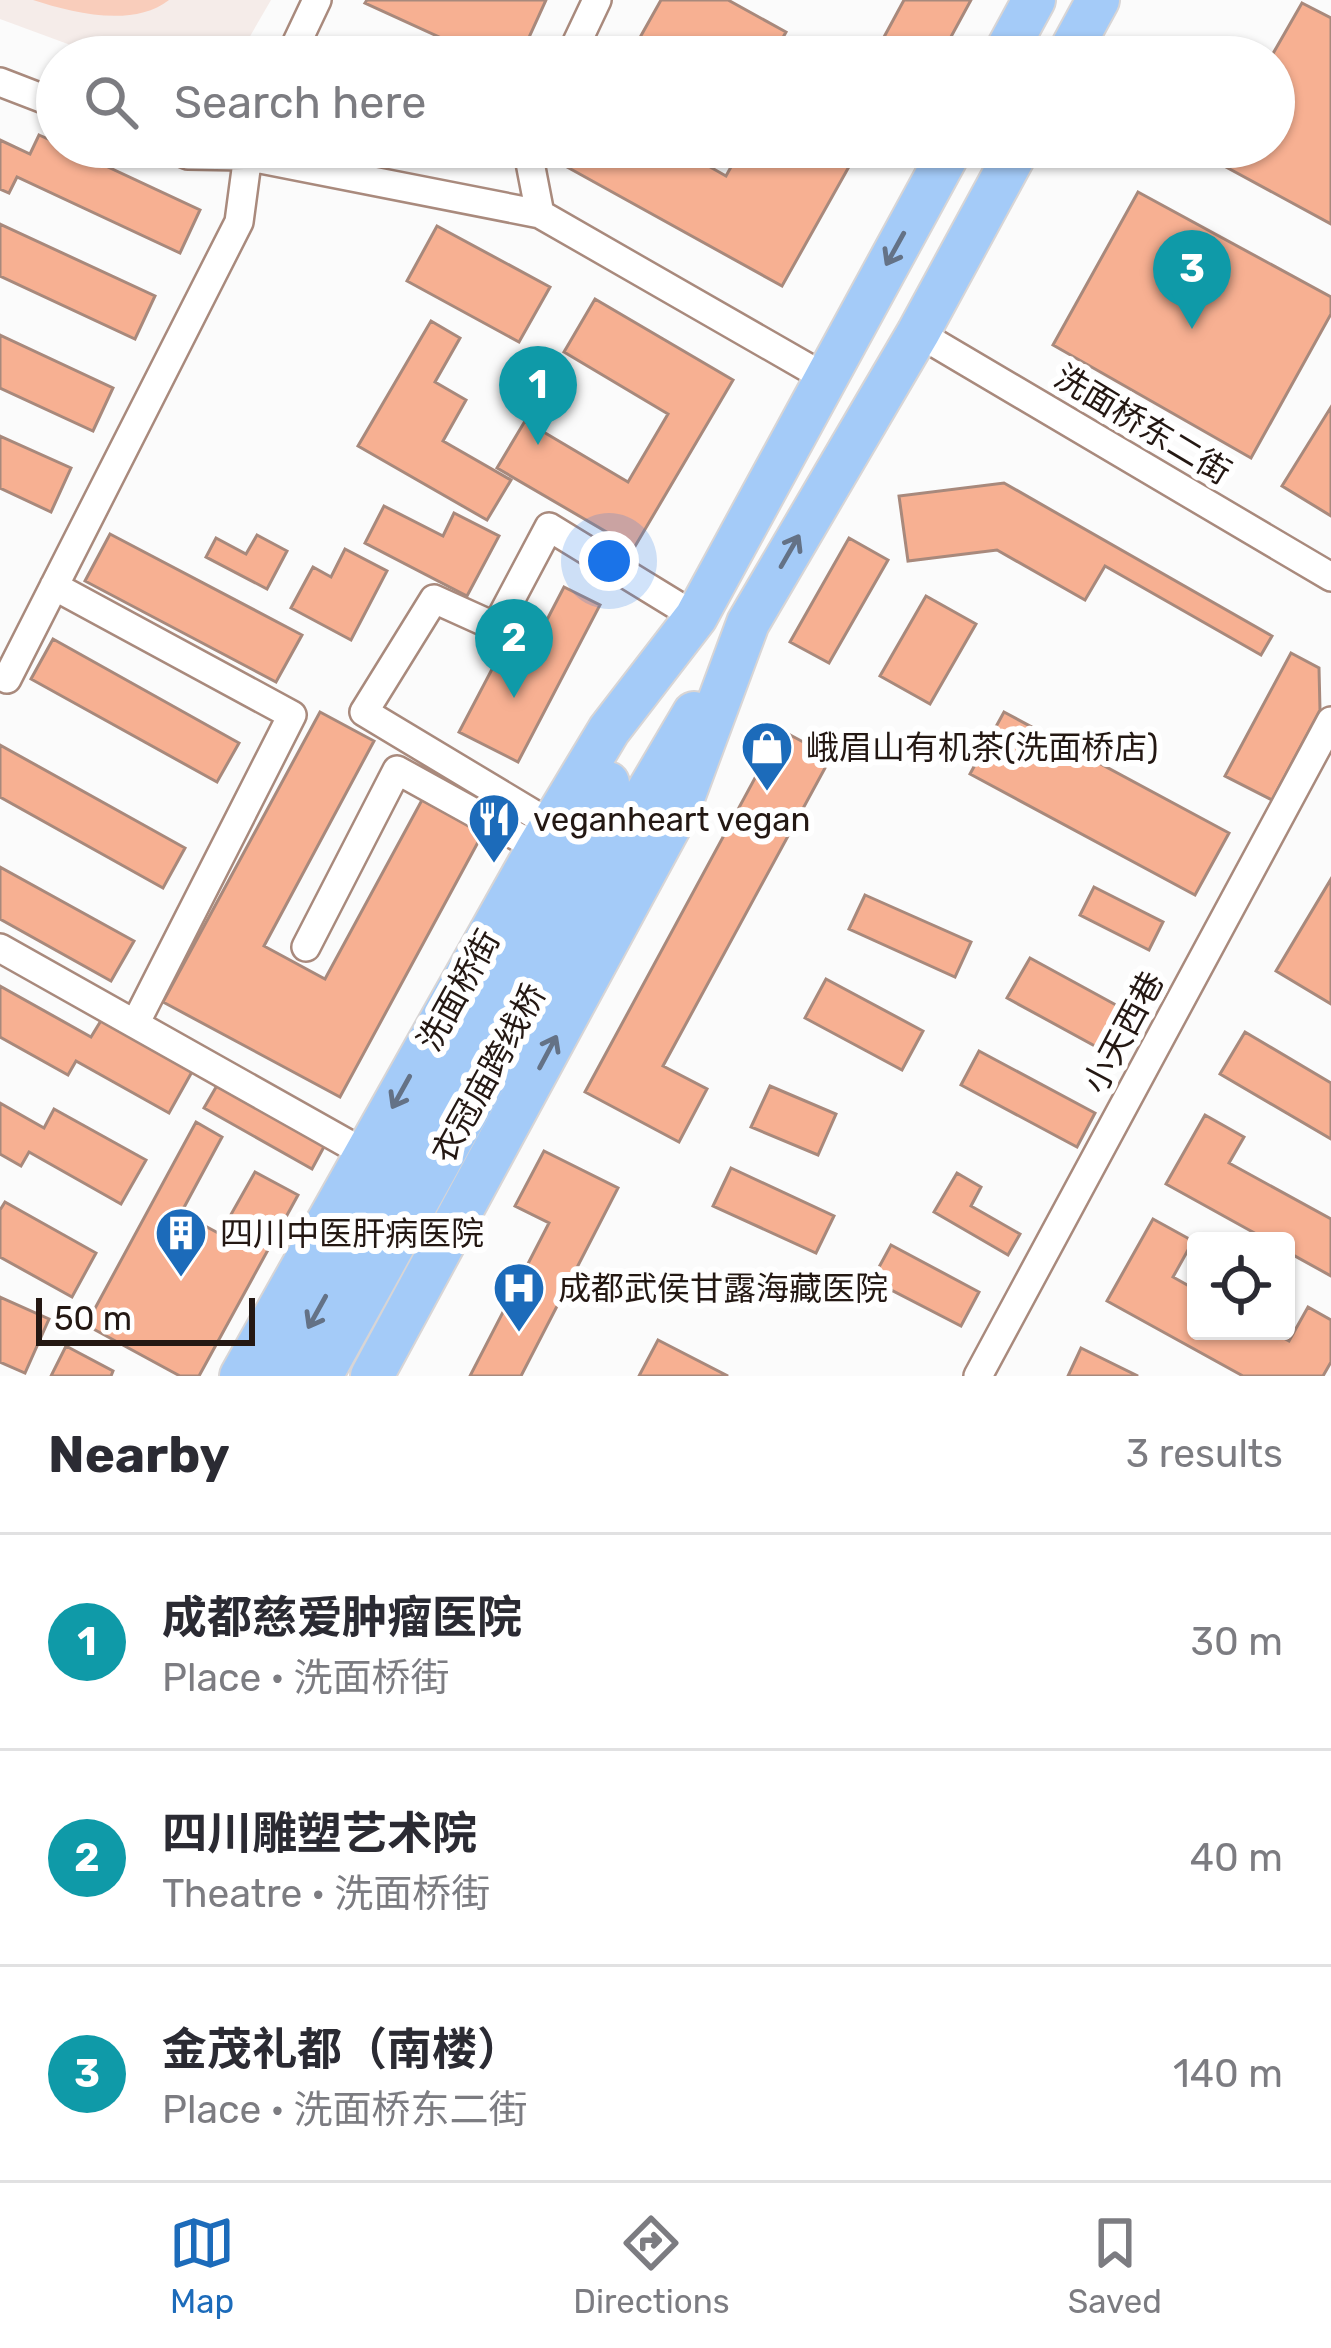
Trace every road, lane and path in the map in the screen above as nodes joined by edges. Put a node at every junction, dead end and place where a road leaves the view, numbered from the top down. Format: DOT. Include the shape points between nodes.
graph roads {
  1 [pos="316,0"];
  2 [pos="597,0"];
  3 [pos="1034,0"];
  4 [pos="1098,0"];
  5 [pos="300,36"];
  6 [pos="580,36"];
  7 [pos="1014,36"];
  8 [pos="1078,36"];
  9 [pos="0,82"];
  10 [pos="36,96"];
  11 [pos="245,168"];
  12 [pos="323,168"];
  13 [pos="531,168"];
  14 [pos="940,168"];
  15 [pos="1008,168"];
  16 [pos="540,214"];
  17 [pos="918,334"];
  18 [pos="824,377"];
  19 [pos="1331,577"];
  20 [pos="54,586"];
  21 [pos="696,617"];
  22 [pos="748,623"];
  23 [pos="7,679"];
  24 [pos="1331,722"];
  25 [pos="558,862"];
  26 [pos="306,947"];
  27 [pos="0,948"];
  28 [pos="135,1024"];
  29 [pos="366,1154"];
  30 [pos="241,1376"];
  31 [pos="282,1376"];
  32 [pos="321,1376"];
  33 [pos="372,1376"];
  34 [pos="978,1376"];
  1 -- 5 [label="street"];
  2 -- 6 [label="street"];
  3 -- 7 [label="main road"];
  4 -- 8 [label="main road"];
  9 -- 10 [label="street"];
  11 -- 20 [label="street" via="238,222"];
  12 -- 16 [label="street"];
  13 -- 16 [label="street"];
  14 -- 18 [label="main road, 洗面桥街, one-way"];
  15 -- 17 [label="main road, 洗面桥街"];
  16 -- 18 [label="street"];
  17 -- 19 [label="street, 洗面桥东二街"];
  22 -- 17 [label="main road, 洗面桥街, one-way"];
  18 -- 21 [label="main road, 洗面桥街"];
  20 -- 23 [label="street"];
  20 -- 28 [label="street" via="292,715"];
  21 -- 25 [label="main road, 洗面桥街"];
  21 -- 25 [label="street" via="549,527 496,627 434,598 364,712"];
  22 -- 25 [label="main road, 洗面桥街"];
  33 -- 22 [label="main road, 洗面桥街, one-way" via="680,809"];
  24 -- 34 [label="street, 小天西巷"];
  25 -- 26 [label="street" via="397,770"];
  25 -- 29 [label="main road, 洗面桥街, one-way"];
  25 -- 31 [label="main road, 衣冠庙跨线桥, one-way"];
  25 -- 32 [label="main road, 衣冠庙跨线桥"];
  27 -- 28 [label="street"];
  28 -- 29 [label="street"];
  29 -- 30 [label="main road, 洗面桥街"];
}
